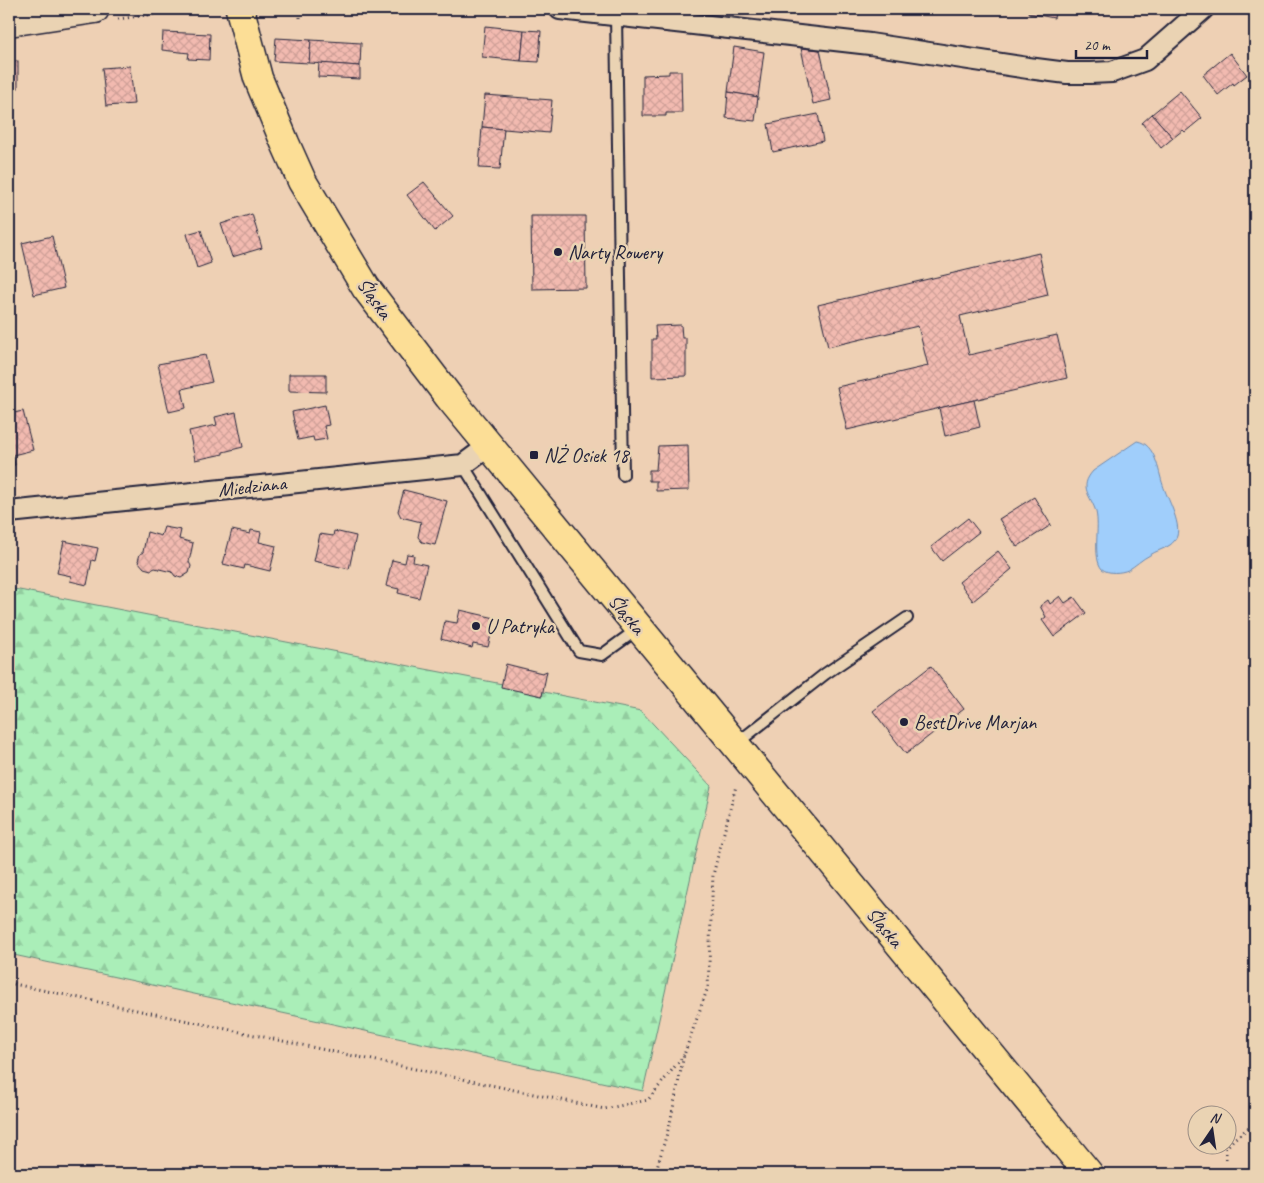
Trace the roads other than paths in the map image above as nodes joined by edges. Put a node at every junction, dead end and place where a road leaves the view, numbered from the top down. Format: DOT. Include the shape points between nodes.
graph roads {
  1 [pos="94,9"];
  2 [pos="240,9"];
  3 [pos="560,9"];
  4 [pos="1203,9"];
  5 [pos="616,15"];
  6 [pos="9,22"];
  7 [pos="490,445"];
  8 [pos="463,465"];
  9 [pos="623,475"];
  10 [pos="9,512"];
  11 [pos="907,618"];
  12 [pos="639,628"];
  13 [pos="744,755"];
  14 [pos="1089,1174"];
  1 -- 6 [label="street"];
  2 -- 7 [label="main road, Śląska" via="267,103 314,203 366,288"];
  3 -- 5 [label="street"];
  4 -- 5 [label="street" via="1145,60 1112,72 1090,73 1028,68 870,44"];
  5 -- 9 [label="lane"];
  7 -- 8 [label="street"];
  7 -- 12 [label="main road, Śląska"];
  8 -- 10 [label="street, Miedziana"];
  8 -- 12 [label="lane" via="579,651 602,655"];
  11 -- 13 [label="lane" via="825,674"];
  12 -- 13 [label="main road, Śląska"];
  13 -- 14 [label="main road, Śląska"];
}
